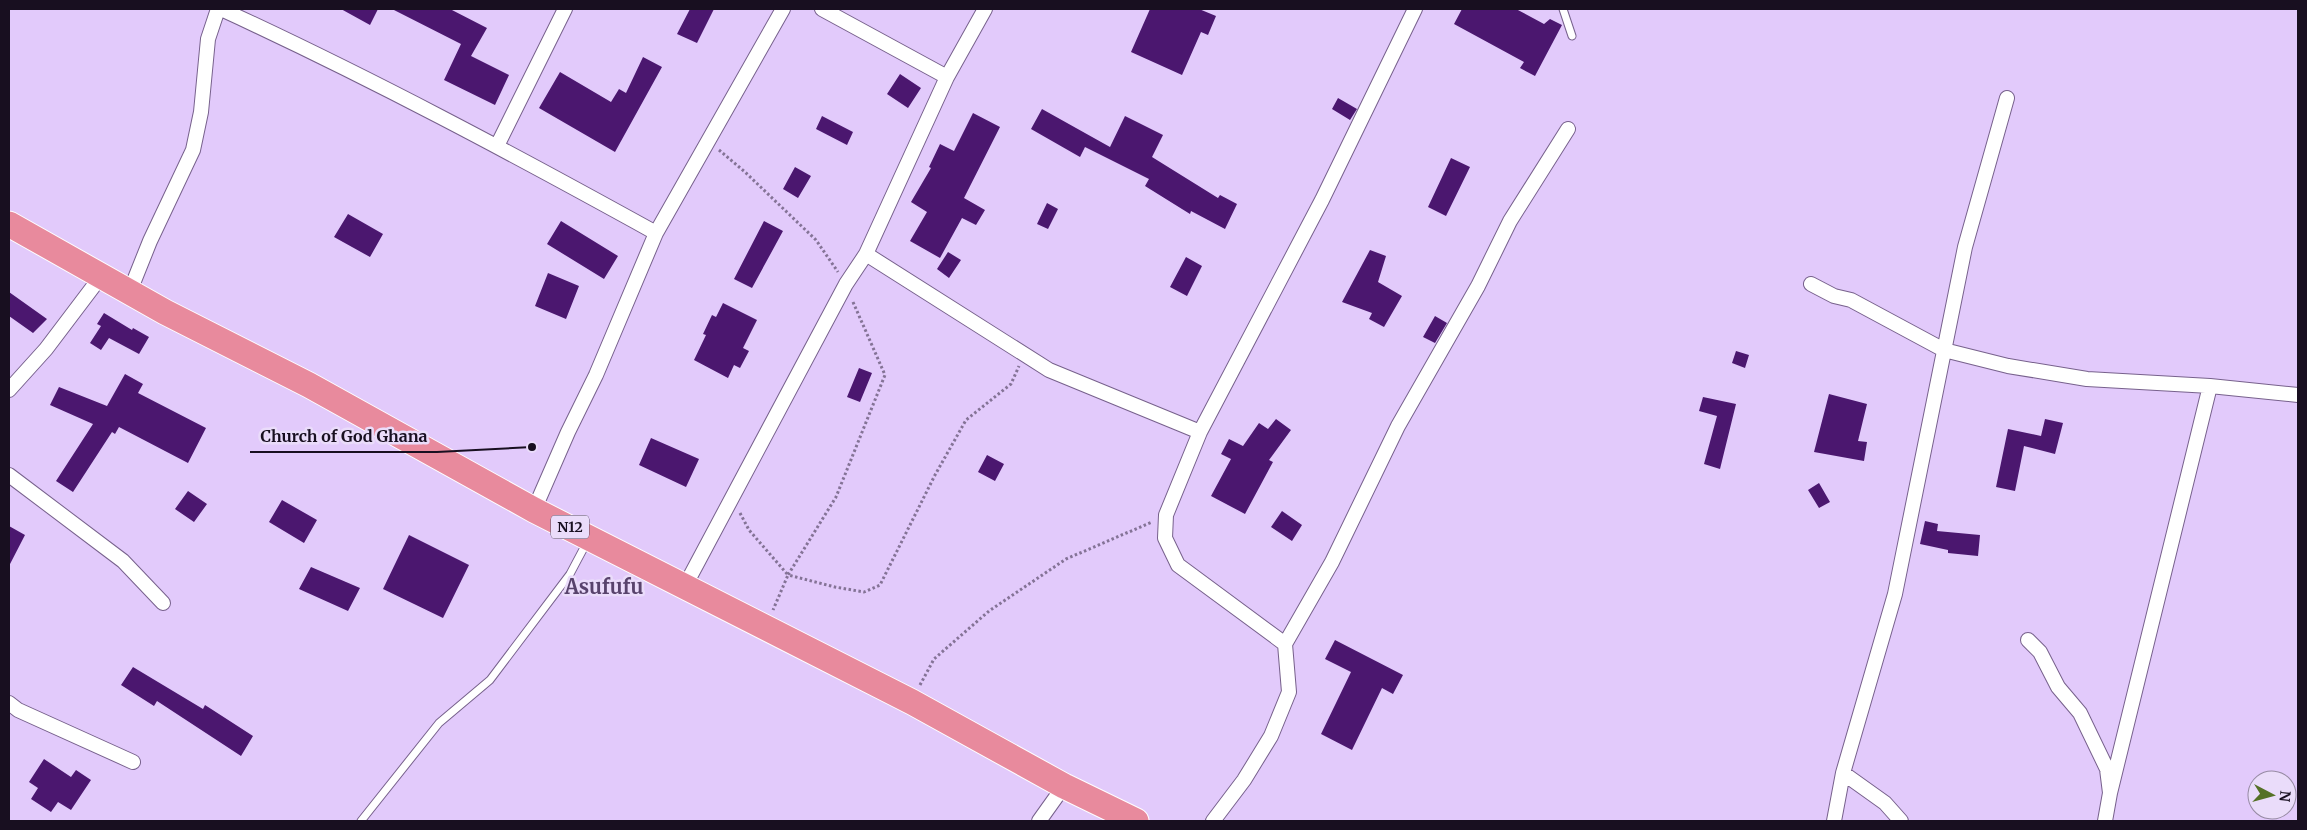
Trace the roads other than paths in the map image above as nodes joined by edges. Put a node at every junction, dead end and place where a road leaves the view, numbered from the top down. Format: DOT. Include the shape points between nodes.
graph roads {
  1 [pos="220,9"];
  2 [pos="565,9"];
  3 [pos="783,9"];
  4 [pos="822,9"];
  5 [pos="985,9"];
  6 [pos="1415,9"];
  7 [pos="1564,9"];
  8 [pos="1572,36"];
  9 [pos="947,77"];
  10 [pos="2007,98"];
  11 [pos="1568,129"];
  12 [pos="497,146"];
  13 [pos="9,224"];
  14 [pos="656,233"];
  15 [pos="866,254"];
  16 [pos="102,276"];
  17 [pos="1811,284"];
  18 [pos="130,291"];
  19 [pos="1944,350"];
  20 [pos="2210,386"];
  21 [pos="9,390"];
  22 [pos="2298,395"];
  23 [pos="1200,432"];
  24 [pos="9,475"];
  25 [pos="534,510"];
  26 [pos="590,537"];
  27 [pos="685,586"];
  28 [pos="163,603"];
  29 [pos="2028,640"];
  30 [pos="1285,644"];
  31 [pos="9,703"];
  32 [pos="134,762"];
  33 [pos="1843,773"];
  34 [pos="1064,786"];
  35 [pos="2110,793"];
  36 [pos="361,821"];
  37 [pos="1039,821"];
  38 [pos="1136,821"];
  39 [pos="1213,821"];
  40 [pos="1834,821"];
  41 [pos="1901,821"];
  42 [pos="2105,821"];
  1 -- 12 [label="street" via="327,58"];
  1 -- 18 [label="street" via="208,39 201,112 193,150"];
  2 -- 12 [label="street"];
  3 -- 14 [label="street"];
  4 -- 9 [label="street"];
  5 -- 9 [label="street"];
  6 -- 23 [label="street" via="1322,200"];
  7 -- 8 [label="lane"];
  9 -- 15 [label="street"];
  10 -- 19 [label="street" via="1965,247"];
  11 -- 30 [label="street" via="1510,221 1478,286 1398,426 1332,562"];
  12 -- 14 [label="street"];
  13 -- 16 [label="highway, N12"];
  14 -- 25 [label="street"];
  15 -- 23 [label="street" via="1049,370"];
  15 -- 27 [label="street" via="846,284"];
  16 -- 18 [label="highway, N12"];
  16 -- 21 [label="street" via="46,349"];
  17 -- 19 [label="street" via="1834,296 1851,300"];
  18 -- 25 [label="highway, N12" via="309,385"];
  19 -- 20 [label="street" via="2008,366 2087,378"];
  19 -- 33 [label="street" via="1895,594"];
  20 -- 22 [label="street"];
  20 -- 35 [label="street"];
  23 -- 30 [label="street" via="1166,515 1165,538 1178,565"];
  24 -- 28 [label="street" via="122,562"];
  25 -- 26 [label="highway, N12"];
  26 -- 27 [label="highway, N12"];
  26 -- 36 [label="lane" via="570,574 490,680 438,723"];
  27 -- 34 [label="highway, N12" via="912,702"];
  29 -- 35 [label="street" via="2040,652 2058,687 2080,713 2107,769"];
  30 -- 39 [label="street" via="1289,692 1275,727 1244,780"];
  31 -- 32 [label="street"];
  33 -- 40 [label="street"];
  33 -- 41 [label="street" via="1886,803"];
  34 -- 37 [label="street"];
  34 -- 38 [label="highway, N12"];
  35 -- 42 [label="street"];
}
